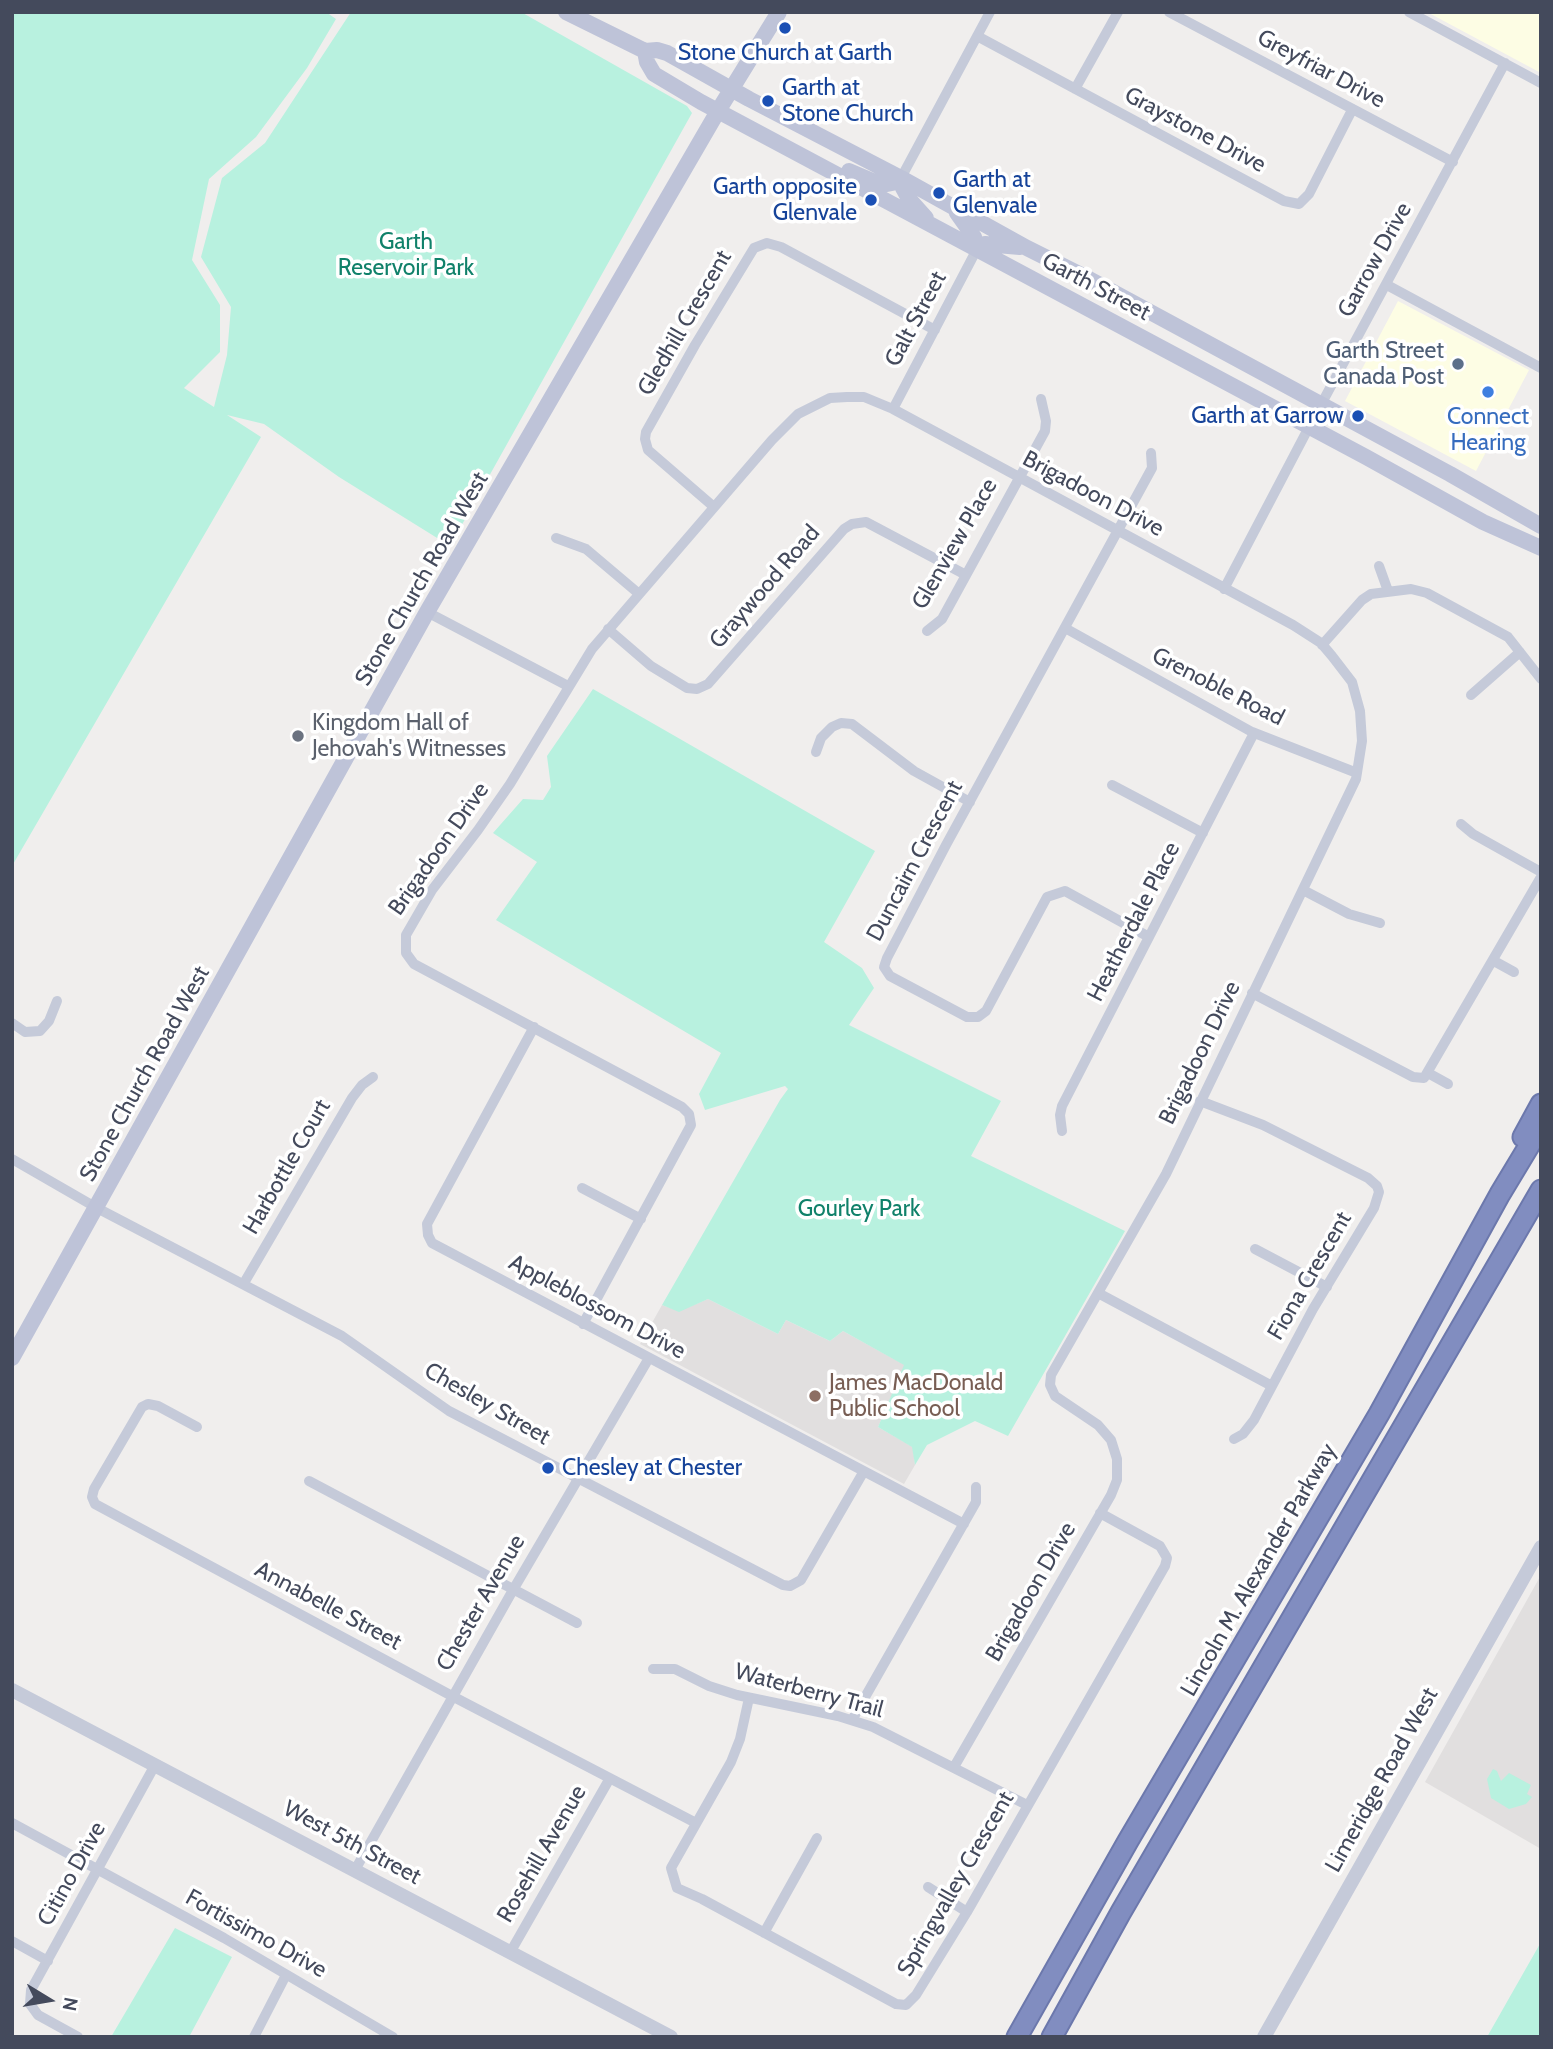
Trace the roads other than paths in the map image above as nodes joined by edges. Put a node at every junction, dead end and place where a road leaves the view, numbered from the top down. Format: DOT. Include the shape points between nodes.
graph roads {
  1 [pos="566,12"];
  2 [pos="779,12"];
  3 [pos="990,12"];
  4 [pos="1118,12"];
  5 [pos="1169,12"];
  6 [pos="1409,12"];
  7 [pos="977,36"];
  8 [pos="645,51"];
  9 [pos="1505,64"];
  10 [pos="1541,83"];
  11 [pos="731,89"];
  12 [pos="1075,89"];
  13 [pos="1352,110"];
  14 [pos="718,111"];
  15 [pos="781,145"];
  16 [pos="1453,162"];
  17 [pos="901,178"];
  18 [pos="951,206"];
  19 [pos="944,232"];
  20 [pos="1027,248"];
  21 [pos="977,249"];
  22 [pos="1387,285"];
  23 [pos="934,330"];
  24 [pos="1541,368"];
  25 [pos="1041,399"];
  26 [pos="1320,405"];
  27 [pos="893,409"];
  28 [pos="1309,426"];
  29 [pos="1151,453"];
  30 [pos="1450,474"];
  31 [pos="1018,477"];
  32 [pos="1400,477"];
  33 [pos="714,507"];
  34 [pos="1541,526"];
  35 [pos="1118,530"];
  36 [pos="556,538"];
  37 [pos="1541,548"];
  38 [pos="1379,566"];
  39 [pos="966,575"];
  40 [pos="1224,589"];
  41 [pos="1388,591"];
  42 [pos="638,593"];
  43 [pos="427,612"];
  44 [pos="1065,628"];
  45 [pos="608,629"];
  46 [pos="926,631"];
  47 [pos="1322,645"];
  48 [pos="1520,652"];
  49 [pos="1541,679"];
  50 [pos="568,686"];
  51 [pos="1471,695"];
  52 [pos="1254,733"];
  53 [pos="816,752"];
  54 [pos="1357,773"];
  55 [pos="1112,785"];
  56 [pos="970,802"];
  57 [pos="1461,824"];
  58 [pos="1203,832"];
  59 [pos="1541,874"];
  60 [pos="1303,890"];
  61 [pos="1380,923"];
  62 [pos="1149,937"];
  63 [pos="1493,961"];
  64 [pos="1514,972"];
  65 [pos="1252,993"];
  66 [pos="57,1001"];
  67 [pos="12,1023"];
  68 [pos="534,1027"];
  69 [pos="1428,1073"];
  70 [pos="373,1077"];
  71 [pos="1448,1084"];
  72 [pos="1200,1101"];
  73 [pos="1541,1104"];
  74 [pos="1541,1126"];
  75 [pos="1062,1131"];
  76 [pos="12,1159"];
  77 [pos="582,1188"];
  78 [pos="1541,1190"];
  79 [pos="1500,1194"];
  80 [pos="97,1208"];
  81 [pos="641,1219"];
  82 [pos="1255,1249"];
  83 [pos="244,1283"];
  84 [pos="1327,1287"];
  85 [pos="1098,1293"];
  86 [pos="583,1324"];
  87 [pos="12,1357"];
  88 [pos="649,1358"];
  89 [pos="1272,1386"];
  90 [pos="197,1427"];
  91 [pos="1234,1439"];
  92 [pos="864,1471"];
  93 [pos="577,1479"];
  94 [pos="309,1481"];
  95 [pos="976,1488"];
  96 [pos="1100,1513"];
  97 [pos="964,1524"];
  98 [pos="1541,1546"];
  99 [pos="513,1590"];
  100 [pos="577,1623"];
  101 [pos="653,1669"];
  102 [pos="12,1690"];
  103 [pos="452,1696"];
  104 [pos="749,1699"];
  105 [pos="852,1720"];
  106 [pos="155,1765"];
  107 [pos="954,1767"];
  108 [pos="610,1777"];
  109 [pos="1027,1805"];
  110 [pos="12,1823"];
  111 [pos="696,1823"];
  112 [pos="817,1838"];
  113 [pos="355,1870"];
  114 [pos="98,1871"];
  115 [pos="928,1887"];
  116 [pos="967,1912"];
  117 [pos="764,1933"];
  118 [pos="12,1941"];
  119 [pos="511,1951"];
  120 [pos="48,1961"];
  121 [pos="286,1975"];
  122 [pos="388,2036"];
  123 [pos="667,2036"];
  124 [pos="78,2037"];
  125 [pos="254,2037"];
  126 [pos="1017,2037"];
  127 [pos="1052,2037"];
  128 [pos="1264,2037"];
  1 -- 8 [label="main road, Garth Street"];
  2 -- 11 [label="main road, Stone Church Road West"];
  3 -- 7 [label="street"];
  4 -- 12 [label="street"];
  5 -- 13 [label="street, Greyfriar Drive"];
  6 -- 9 [label="street"];
  7 -- 12 [label="street, Graystone Drive"];
  7 -- 17 [label="street"];
  8 -- 11 [label="main road, Garth Street" via="667,53"];
  8 -- 14 [label="main road, Garth Street" via="654,74"];
  9 -- 10 [label="street"];
  9 -- 16 [label="street, Garrow Drive"];
  11 -- 14 [label="main road, Stone Church Road West"];
  11 -- 17 [label="main road, Garth Street"];
  12 -- 13 [label="street, Graystone Drive" via="1284,201 1299,204 1309,194"];
  13 -- 16 [label="street, Greyfriar Drive"];
  14 -- 15 [label="main road, Garth Street"];
  14 -- 43 [label="main road, Stone Church Road West"];
  15 -- 17 [label="main road" via="882,185"];
  15 -- 19 [label="main road, Garth Street"];
  16 -- 22 [label="street, Garrow Drive"];
  17 -- 18 [label="main road, Garth Street"];
  17 -- 19 [label="main road" via="909,199"];
  18 -- 20 [label="main road, Garth Street"];
  18 -- 21 [label="main road" via="974,237"];
  19 -- 21 [label="main road, Garth Street"];
  20 -- 21 [label="main road" via="985,244"];
  20 -- 26 [label="main road, Garth Street"];
  21 -- 23 [label="street, Galt Street"];
  21 -- 28 [label="main road, Garth Street"];
  22 -- 24 [label="street"];
  22 -- 26 [label="street, Garrow Drive"];
  23 -- 27 [label="street, Galt Street"];
  23 -- 33 [label="street, Gledhill Crescent" via="781,247 767,243 754,248 646,432 648,450"];
  25 -- 31 [label="street, Glenview Place" via="1045,431"];
  26 -- 28 [label="street, Garrow Drive"];
  26 -- 30 [label="main road, Garth Street"];
  27 -- 31 [label="street, Brigadoon Drive"];
  27 -- 33 [label="street, Brigadoon Drive" via="864,397 830,398 813,405 772,440"];
  28 -- 32 [label="main road, Garth Street"];
  28 -- 40 [label="street, Garrow Drive"];
  29 -- 35 [label="street, Duncairn Crescent" via="1152,468"];
  30 -- 32 [label="main road" via="1440,482"];
  30 -- 34 [label="main road, Garth Street"];
  31 -- 35 [label="street, Brigadoon Drive"];
  31 -- 39 [label="street, Glenview Place"];
  32 -- 37 [label="main road, Garth Street"];
  33 -- 42 [label="street, Brigadoon Drive"];
  35 -- 40 [label="street, Brigadoon Drive"];
  35 -- 44 [label="street, Duncairn Crescent"];
  36 -- 42 [label="street" via="586,549"];
  38 -- 41 [label="street"];
  39 -- 45 [label="street, Graywood Road" via="866,522 852,524 708,684 697,689 687,688 651,666"];
  39 -- 46 [label="street, Glenview Place" via="942,619"];
  40 -- 47 [label="street, Brigadoon Drive"];
  41 -- 47 [label="street" via="1362,600"];
  41 -- 48 [label="street" via="1427,593 1497,630"];
  42 -- 45 [label="street, Brigadoon Drive"];
  43 -- 50 [label="street"];
  43 -- 80 [label="main road, Stone Church Road West"];
  44 -- 52 [label="street, Grenoble Road"];
  44 -- 56 [label="street, Duncairn Crescent"];
  45 -- 50 [label="street, Brigadoon Drive"];
  47 -- 54 [label="street, Brigadoon Drive" via="1352,682 1358,702 1362,741"];
  48 -- 49 [label="street"];
  48 -- 51 [label="street"];
  50 -- 68 [label="street, Brigadoon Drive" via="510,784 427,897 405,935 406,953 414,964"];
  52 -- 54 [label="street, Grenoble Road"];
  52 -- 58 [label="street, Heatherdale Place"];
  53 -- 56 [label="street" via="832,727 852,724 914,771"];
  54 -- 60 [label="street, Brigadoon Drive"];
  55 -- 58 [label="street"];
  56 -- 62 [label="street, Duncairn Crescent" via="887,958 884,968 890,976 967,1017 978,1017 986,1011 1047,897 1058,892 1065,891"];
  57 -- 59 [label="street"];
  58 -- 62 [label="street, Heatherdale Place"];
  59 -- 63 [label="street"];
  60 -- 61 [label="street" via="1349,914"];
  60 -- 65 [label="street, Brigadoon Drive"];
  62 -- 75 [label="street, Heatherdale Place" via="1062,1106"];
  63 -- 64 [label="street"];
  63 -- 69 [label="street"];
  65 -- 69 [label="street" via="1413,1077 1424,1078"];
  65 -- 72 [label="street, Brigadoon Drive"];
  66 -- 67 [label="street" via="40,1031 25,1032"];
  68 -- 81 [label="street, Brigadoon Drive" via="689,1114 691,1125"];
  68 -- 86 [label="street, Appleblossom Drive" via="427,1224 428,1236 437,1247"];
  69 -- 71 [label="street"];
  70 -- 83 [label="street, Harbottle Court" via="352,1098"];
  72 -- 84 [label="street, Fiona Crescent" via="1263,1125 1377,1186 1374,1208"];
  72 -- 85 [label="street, Brigadoon Drive" via="1166,1174"];
  73 -- 79 [label="highway" via="1512,1157"];
  74 -- 79 [label="highway, Lincoln M. Alexander Parkway"];
  76 -- 80 [label="street, Chesley Street"];
  77 -- 81 [label="street"];
  78 -- 127 [label="highway"];
  79 -- 126 [label="highway, Lincoln M. Alexander Parkway" via="1379,1414"];
  80 -- 83 [label="street, Chesley Street"];
  80 -- 87 [label="main road, Stone Church Road West"];
  81 -- 86 [label="street, Brigadoon Drive"];
  82 -- 84 [label="street"];
  83 -- 93 [label="street, Chesley Street" via="342,1336 449,1411"];
  84 -- 89 [label="street, Fiona Crescent"];
  85 -- 89 [label="street"];
  85 -- 96 [label="street, Brigadoon Drive" via="1050,1383 1055,1396 1098,1425 1114,1446 1116,1480"];
  86 -- 88 [label="street, Appleblossom Drive"];
  88 -- 92 [label="street, Appleblossom Drive"];
  88 -- 93 [label="street, Chester Avenue"];
  89 -- 91 [label="street, Fiona Crescent" via="1250,1426"];
  90 -- 103 [label="street, Annabelle Street" via="158,1406 142,1406 94,1489 95,1504"];
  92 -- 93 [label="street, Chesley Street" via="801,1580 790,1586"];
  92 -- 97 [label="street, Appleblossom Drive"];
  93 -- 99 [label="street, Chester Avenue"];
  94 -- 99 [label="street"];
  95 -- 97 [label="street" via="976,1502"];
  96 -- 107 [label="street, Brigadoon Drive"];
  96 -- 109 [label="street, Springvalley Crescent" via="1160,1546 1167,1559"];
  97 -- 105 [label="street"];
  98 -- 128 [label="street, Limeridge Road West"];
  99 -- 100 [label="street"];
  99 -- 103 [label="street, Chester Avenue"];
  101 -- 104 [label="street, Waterberry Trail" via="675,1669"];
  102 -- 106 [label="street, West 5th Street"];
  103 -- 108 [label="street, Annabelle Street"];
  103 -- 113 [label="street, Chester Avenue"];
  104 -- 105 [label="street, Waterberry Trail"];
  104 -- 111 [label="street, Springvalley Crescent" via="734,1754"];
  105 -- 107 [label="street, Waterberry Trail"];
  106 -- 113 [label="street, West 5th Street"];
  106 -- 114 [label="street, Citino Drive"];
  107 -- 109 [label="street, Waterberry Trail"];
  108 -- 111 [label="street, Annabelle Street"];
  108 -- 119 [label="street, Rosehill Avenue"];
  109 -- 116 [label="street, Springvalley Crescent"];
  110 -- 114 [label="street, Fortissimo Drive"];
  111 -- 117 [label="street, Springvalley Crescent" via="671,1868 677,1888"];
  112 -- 117 [label="street"];
  113 -- 119 [label="street, West 5th Street"];
  114 -- 120 [label="street, Citino Drive"];
  114 -- 121 [label="street, Fortissimo Drive"];
  115 -- 116 [label="street"];
  116 -- 117 [label="street, Springvalley Crescent" via="906,2005 896,2004"];
  118 -- 120 [label="street"];
  119 -- 123 [label="street, West 5th Street"];
  120 -- 124 [label="street, Citino Drive" via="31,1990 30,2004 38,2015"];
  121 -- 122 [label="street, Fortissimo Drive"];
  121 -- 125 [label="street"];
}
